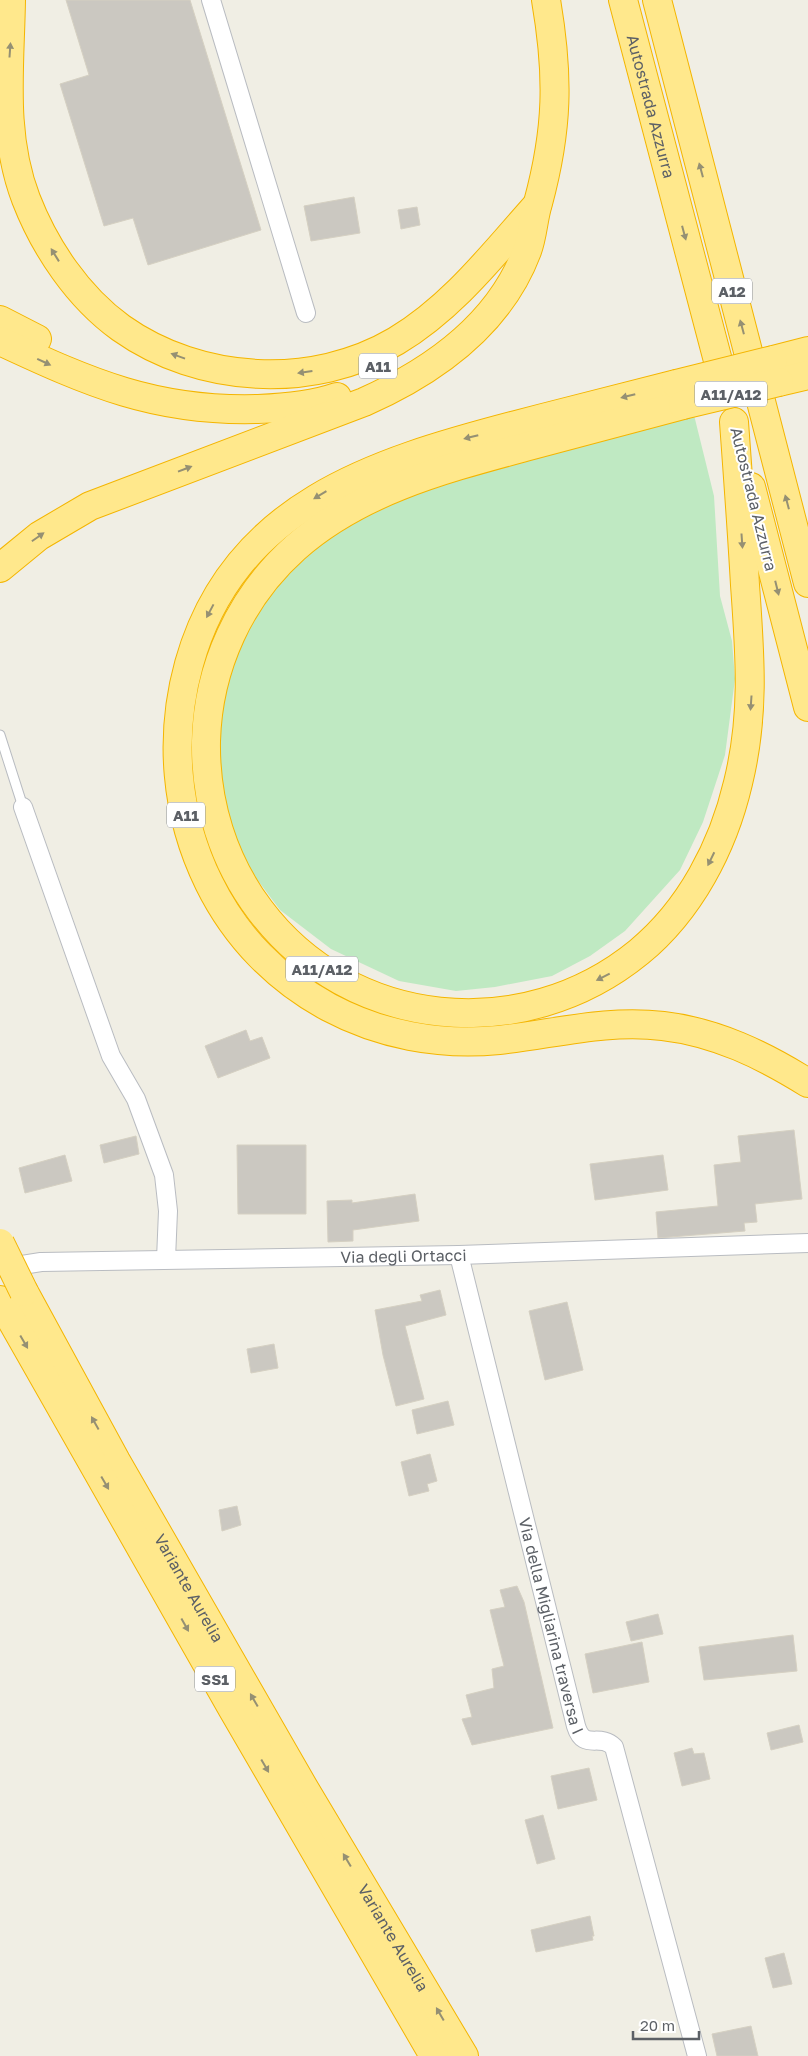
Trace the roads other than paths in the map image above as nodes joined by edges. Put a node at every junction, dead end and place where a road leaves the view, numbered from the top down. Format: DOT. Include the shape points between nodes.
graph roads {
  1 [pos="12,0"];
  2 [pos="211,0"];
  3 [pos="546,0"];
  4 [pos="623,0"];
  5 [pos="656,0"];
  6 [pos="537,205"];
  7 [pos="306,313"];
  8 [pos="0,320"];
  9 [pos="0,341"];
  10 [pos="808,352"];
  11 [pos="776,371"];
  12 [pos="808,374"];
  13 [pos="679,395"];
  14 [pos="242,403"];
  15 [pos="734,422"];
  16 [pos="0,568"];
  17 [pos="808,583"];
  18 [pos="808,707"];
  19 [pos="0,736"];
  20 [pos="23,806"];
  21 [pos="808,1084"];
  22 [pos="0,1243"];
  23 [pos="808,1243"];
  24 [pos="459,1255"];
  25 [pos="166,1259"];
  26 [pos="0,1268"];
  27 [pos="12,1296"];
  28 [pos="434,2056"];
  29 [pos="464,2056"];
  30 [pos="697,2056"];
  6 -- 1 [label="highway, one-way" via="440,310 386,346 348,362 298,373 256,374 201,364 161,350 120,327 83,292 45,239 26,198 9,124 7,82"];
  2 -- 7 [label="street"];
  3 -- 6 [label="highway, A11" via="556,73 554,128 548,167"];
  4 -- 15 [label="highway, Autostrada Azzurra / A12, one-way"];
  17 -- 5 [label="highway, Autostrada Azzurra / A12, one-way"];
  6 -- 14 [label="highway, A11" via="496,277 427,338 350,379 314,390"];
  16 -- 6 [label="highway, one-way" via="39,536 90,506 391,390 429,369 460,345 490,313 516,274 531,239"];
  8 -- 14 [label="highway, A11" via="66,353 112,371 193,394"];
  9 -- 14 [label="highway, one-way" via="74,376 161,403 210,409"];
  10 -- 11 [label="highway, A11"];
  11 -- 12 [label="highway, A11/A12"];
  11 -- 13 [label="highway, A11, bridge"];
  15 -- 13 [label="highway, A11/A12, one-way" via="751,652 749,729 730,814 691,895 655,938 612,972 538,1004 474,1013 415,1009 360,991 338,980 294,949 262,914 235,872 212,808 206,755 208,707 219,665 241,614 257,589 294,549 326,524 384,492 458,465"];
  13 -- 21 [label="highway, A11, one-way" via="412,454 341,482 280,523 234,572 194,645 182,691 177,745 183,805 204,874 242,936 291,983 346,1016 390,1033 454,1042 501,1040 599,1025 662,1026 703,1033 738,1046"];
  15 -- 18 [label="highway, Autostrada Azzurra / A12, one-way"];
  19 -- 20 [label="lane"];
  20 -- 25 [label="street" via="111,1056 136,1099 164,1175 168,1211"];
  22 -- 27 [label="highway, Variante Aurelia / SS1, bridge"];
  23 -- 24 [label="street, Via degli Ortacci"];
  24 -- 25 [label="street, Via degli Ortacci"];
  24 -- 30 [label="street, Via della Migliarina traversa I" via="578,1736 585,1740 602,1740 614,1747"];
  25 -- 26 [label="street, Via degli Ortacci" via="41,1262"];
  27 -- 28 [label="highway, Variante Aurelia / SS1, one-way" via="242,1725"];
  29 -- 27 [label="highway, Variante Aurelia / SS1, one-way" via="304,1788 116,1461"];
}
